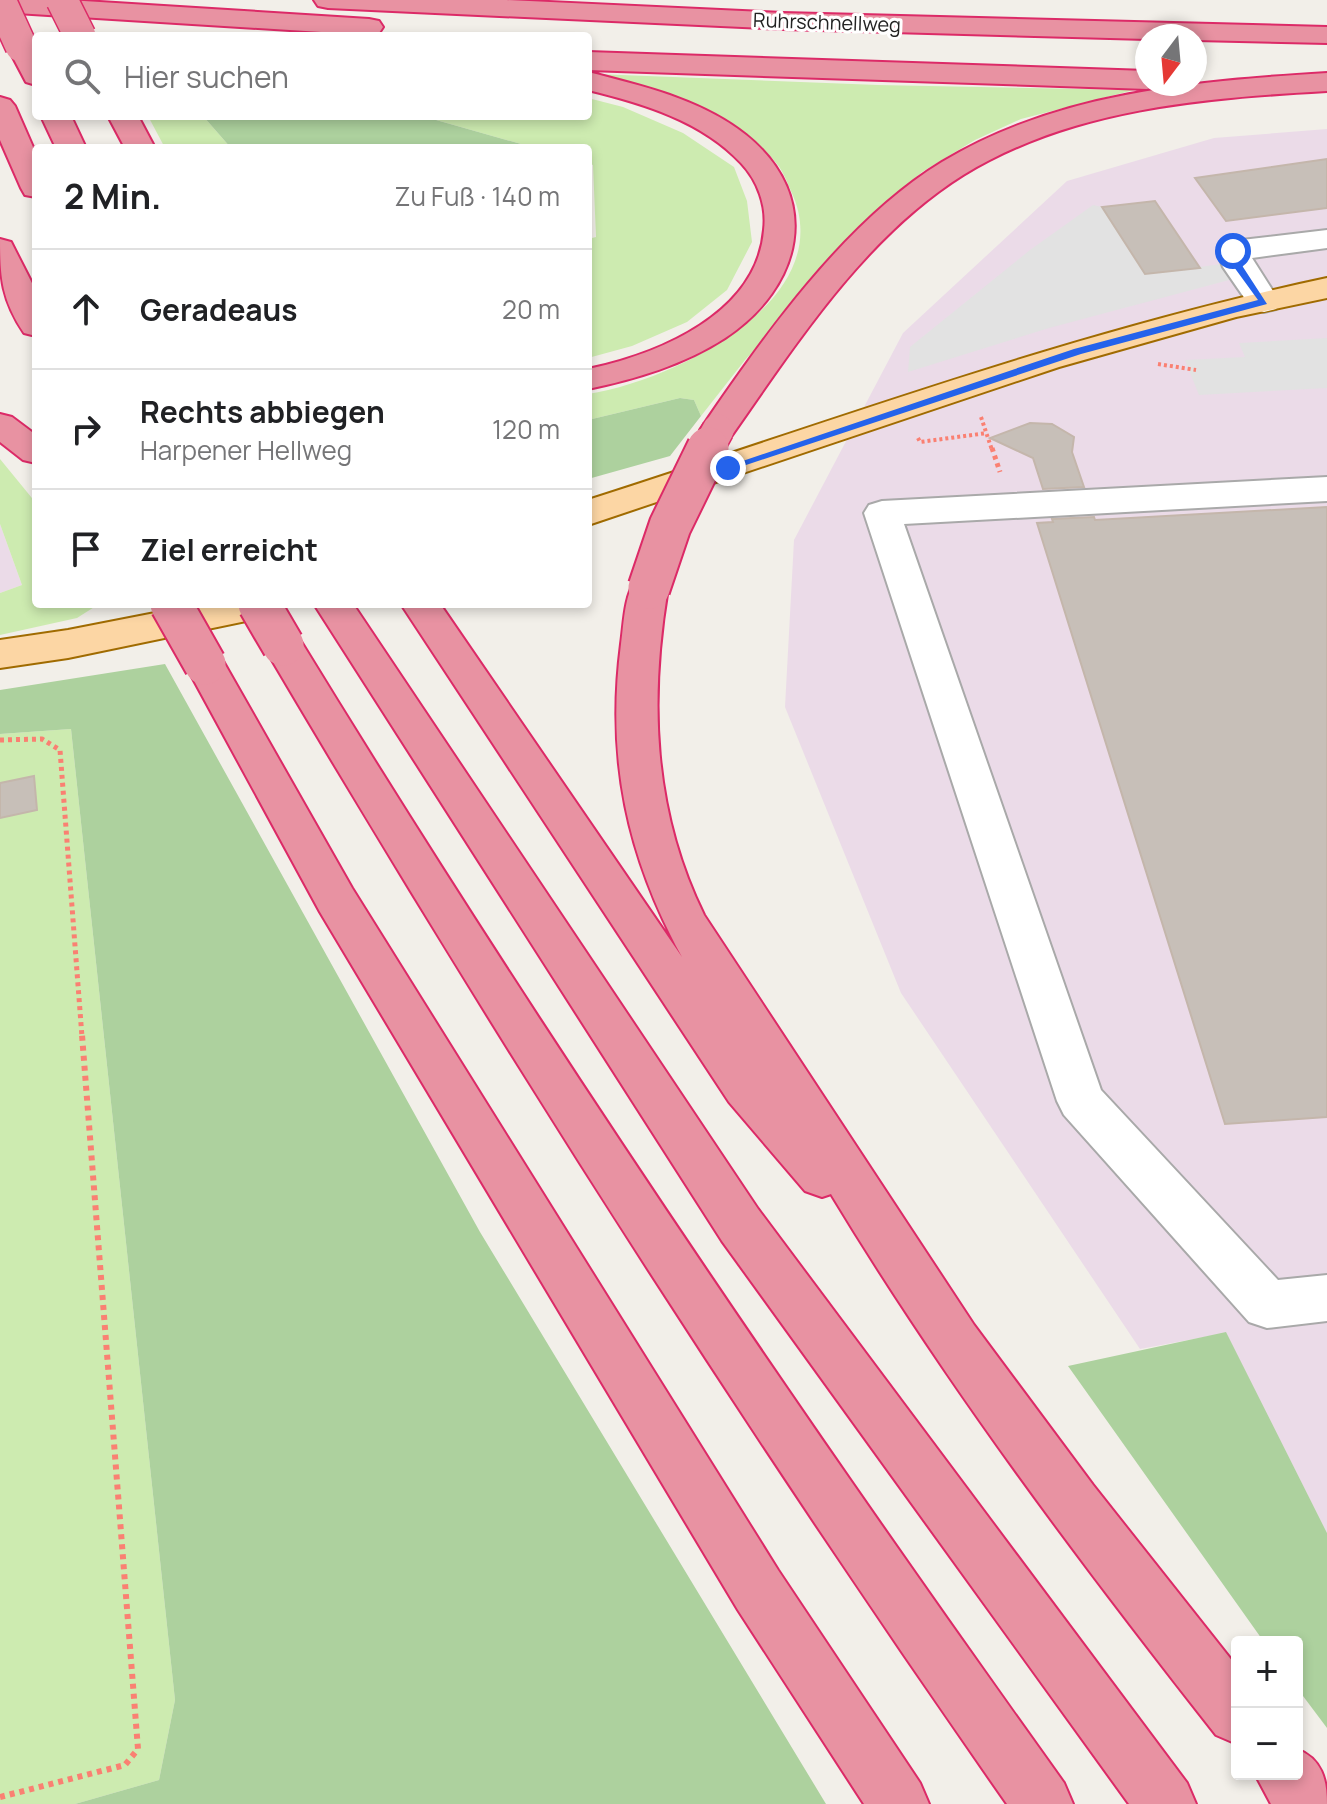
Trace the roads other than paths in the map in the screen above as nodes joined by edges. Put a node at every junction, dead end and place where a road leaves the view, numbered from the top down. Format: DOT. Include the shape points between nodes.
graph roads {
  1 [pos="62,0"];
  2 [pos="328,0"];
  3 [pos="787,0"];
  4 [pos="863,0"];
  5 [pos="0,2"];
  6 [pos="905,4"];
  7 [pos="1327,13"];
  8 [pos="0,27"];
  9 [pos="77,32"];
  10 [pos="78,32"];
  11 [pos="486,32"];
  12 [pos="1327,35"];
  13 [pos="592,38"];
  14 [pos="1135,57"];
  15 [pos="1207,58"];
  16 [pos="1327,60"];
  17 [pos="592,61"];
  18 [pos="32,68"];
  19 [pos="1135,80"];
  20 [pos="1207,81"];
  21 [pos="592,82"];
  22 [pos="1327,82"];
  23 [pos="0,106"];
  24 [pos="58,120"];
  25 [pos="125,120"];
  26 [pos="69,144"];
  27 [pos="138,144"];
  28 [pos="32,179"];
  29 [pos="1327,239"];
  30 [pos="0,249"];
  31 [pos="1327,288"];
  32 [pos="1264,302"];
  33 [pos="32,317"];
  34 [pos="592,378"];
  35 [pos="0,425"];
  36 [pos="32,449"];
  37 [pos="1327,489"];
  38 [pos="592,512"];
  39 [pos="173,608"];
  40 [pos="423,608"];
  41 [pos="340,616"];
  42 [pos="269,618"];
  43 [pos="0,654"];
  44 [pos="917,1287"];
  45 [pos="1327,1298"];
  46 [pos="1232,1708"];
  47 [pos="1290,1780"];
  48 [pos="899,1804"];
  49 [pos="1043,1804"];
  50 [pos="1166,1804"];
  51 [pos="1309,1804"];
  1 -- 10 [label="highway, bridge"];
  2 -- 12 [label="highway, Ruhrschnellweg" via="783,21"];
  3 -- 6 [label="highway"];
  4 -- 6 [label="highway"];
  5 -- 11 [label="highway"];
  5 -- 18 [label="highway, bridge"];
  6 -- 7 [label="highway"];
  8 -- 9 [label="highway"];
  13 -- 14 [label="highway, Ruhrschnellweg"];
  15 -- 16 [label="highway"];
  17 -- 19 [label="highway"];
  20 -- 22 [label="highway"];
  21 -- 34 [label="highway" via="669,105 738,144 763,170 780,204 783,224 767,273 727,320 659,357"];
  22 -- 44 [label="highway, bridge" via="1251,86 1070,118 968,160 928,187 867,241 783,341 718,430 678,500 658,552 637,654 636,715 658,859 694,943 782,1071"];
  23 -- 28 [label="highway"];
  24 -- 26 [label="highway"];
  25 -- 27 [label="highway"];
  29 -- 32 [label="lane" via="1233,251"];
  30 -- 33 [label="highway"];
  31 -- 32 [label="main road"];
  32 -- 38 [label="main road" via="1189,319 971,385"];
  35 -- 36 [label="highway"];
  37 -- 45 [label="lane" via="882,513 1081,1101 1267,1305"];
  39 -- 48 [label="highway, bridge" via="336,900 758,1590"];
  40 -- 44 [label="highway" via="746,1088"];
  41 -- 50 [label="highway" via="740,1225"];
  42 -- 43 [label="main road" via="138,631"];
  42 -- 49 [label="highway" via="378,807 521,1034 925,1638"];
  44 -- 46 [label="highway" via="1094,1534"];
  47 -- 51 [label="highway"];
}
